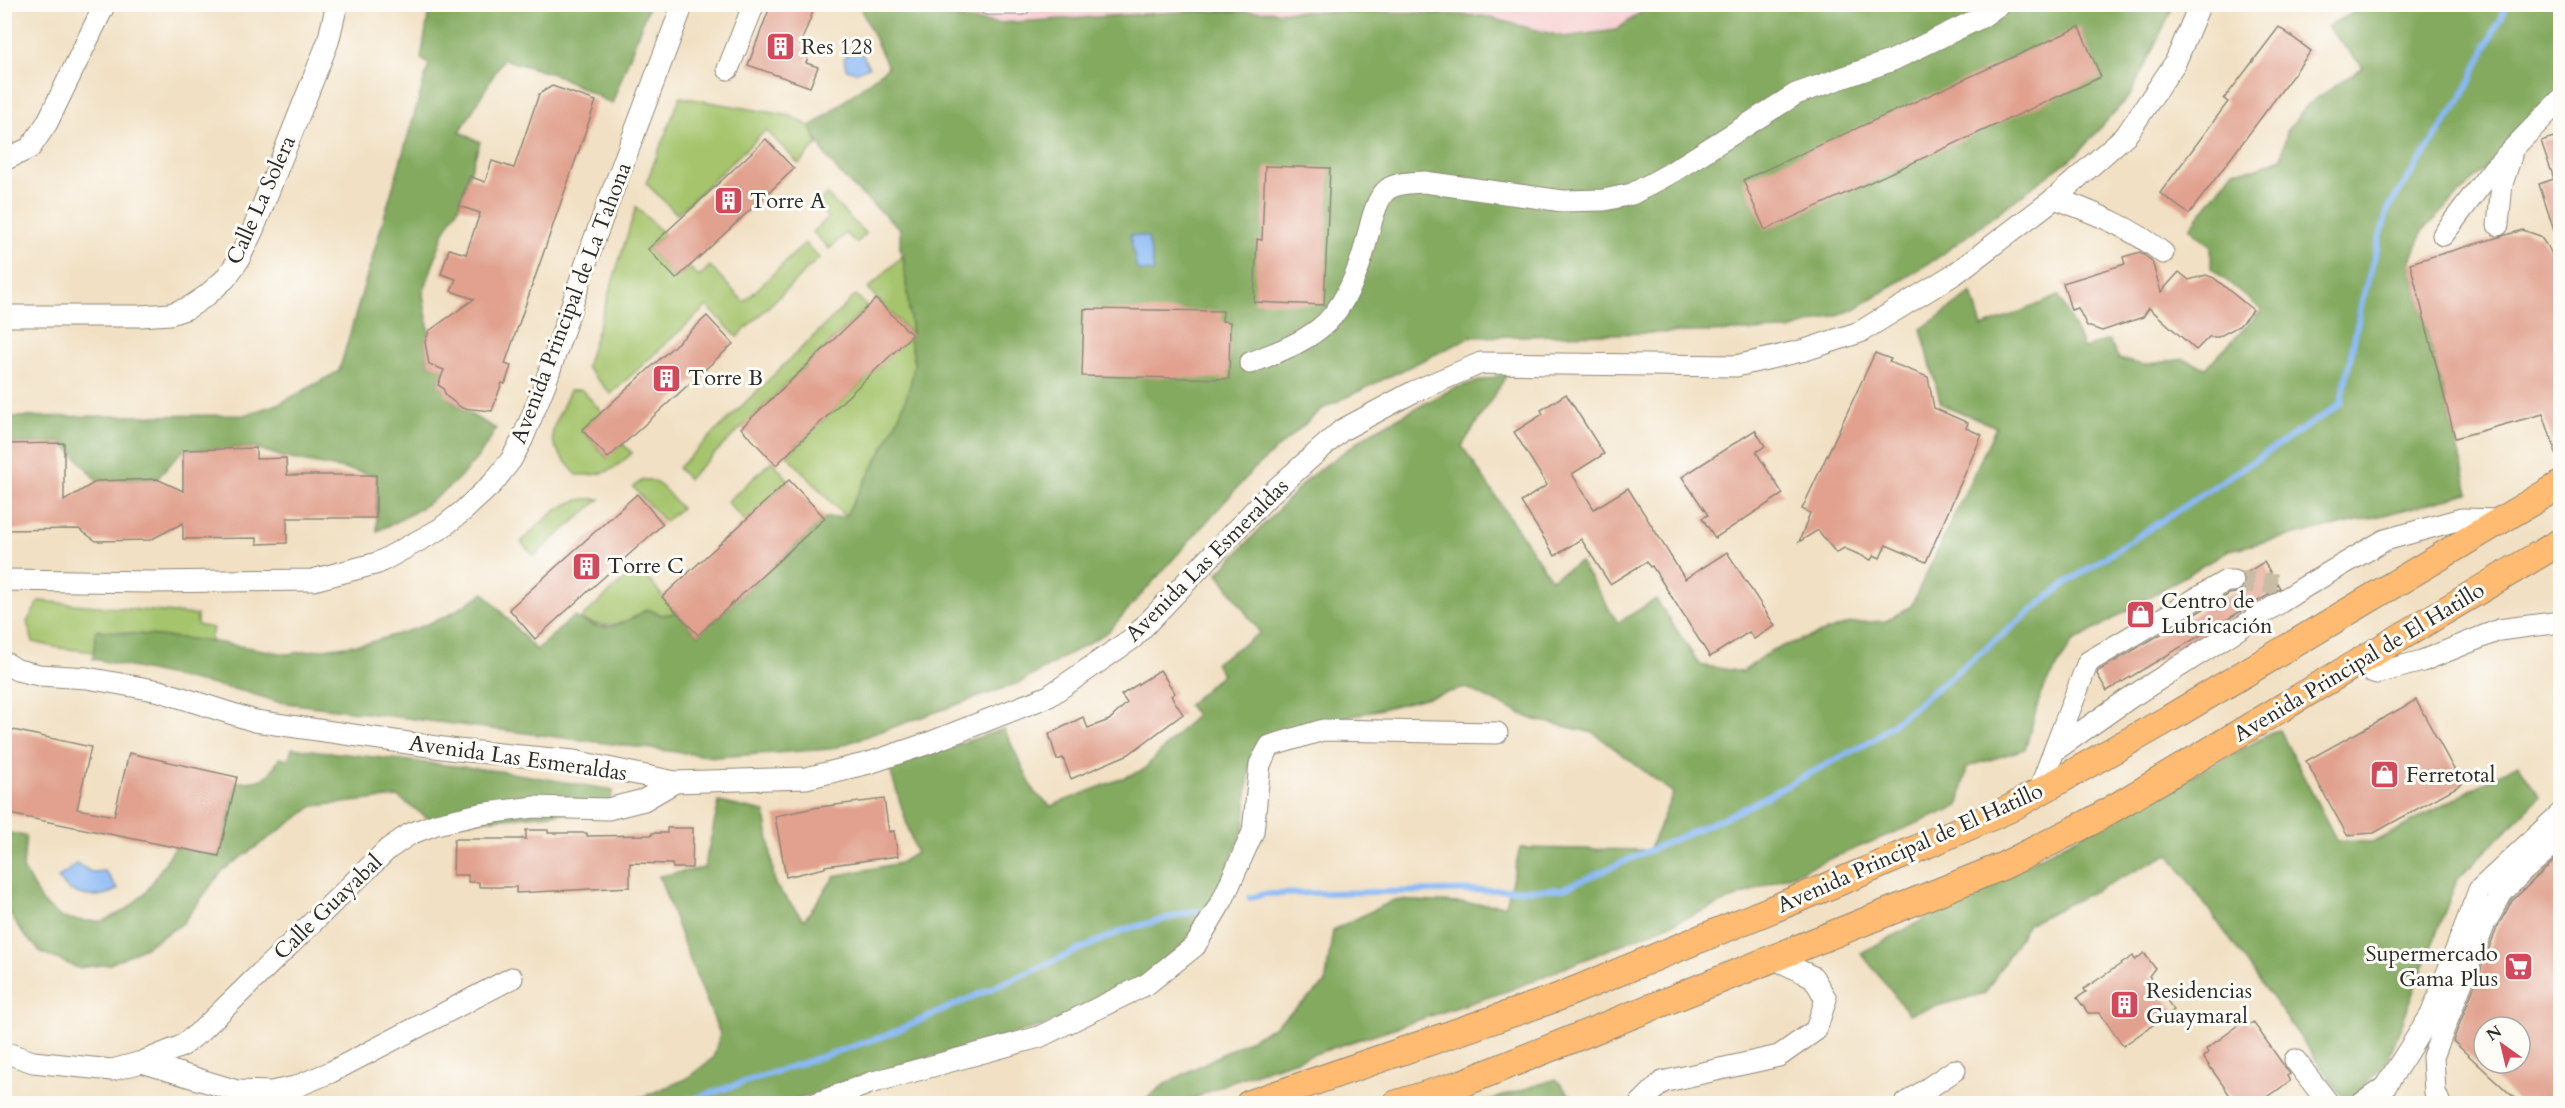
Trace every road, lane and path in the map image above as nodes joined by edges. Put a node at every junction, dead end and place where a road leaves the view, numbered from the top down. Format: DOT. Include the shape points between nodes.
graph roads {
  1 [pos="105,4"];
  2 [pos="337,4"];
  3 [pos="682,4"];
  4 [pos="754,4"];
  5 [pos="988,4"];
  6 [pos="1021,4"];
  7 [pos="2000,4"];
  8 [pos="2200,4"];
  9 [pos="728,69"];
  10 [pos="2560,100"];
  11 [pos="2513,149"];
  12 [pos="4,160"];
  13 [pos="2055,198"];
  14 [pos="2498,225"];
  15 [pos="2443,235"];
  16 [pos="2163,253"];
  17 [pos="4,316"];
  18 [pos="1250,363"];
  19 [pos="2560,485"];
  20 [pos="2501,520"];
  21 [pos="2560,542"];
  22 [pos="4,580"];
  23 [pos="2233,581"];
  24 [pos="2277,584"];
  25 [pos="2306,586"];
  26 [pos="2560,622"];
  27 [pos="4,662"];
  28 [pos="2353,665"];
  29 [pos="1497,733"];
  30 [pos="2054,751"];
  31 [pos="675,782"];
  32 [pos="2038,793"];
  33 [pos="2560,814"];
  34 [pos="2560,839"];
  35 [pos="1774,959"];
  36 [pos="512,978"];
  37 [pos="4,1052"];
  38 [pos="2295,1060"];
  39 [pos="142,1062"];
  40 [pos="1954,1070"];
  41 [pos="815,1104"];
  42 [pos="1249,1104"];
  43 [pos="1396,1104"];
  44 [pos="1640,1104"];
  45 [pos="1905,1104"];
  46 [pos="2329,1104"];
  47 [pos="2361,1104"];
  48 [pos="2440,1104"];
  1 -- 12 [label="street" via="47,123 30,147"];
  2 -- 17 [label="street, Calle La Solera" via="328,42 253,230 225,279 188,308 170,314"];
  3 -- 22 [label="street, Avenida Principal de La Tahona" via="522,440 493,483 463,511 440,529 378,563 313,580"];
  4 -- 9 [label="street"];
  5 -- 6 [label="street"];
  7 -- 18 [label="street" via="1982,17 1893,60 1796,94 1632,194 1604,200 1563,201 1424,182 1401,183 1387,189 1378,202 1349,290 1328,321 1301,341"];
  8 -- 13 [label="street, Avenida Las Esmeraldas" via="2175,63 2127,134"];
  10 -- 11 [label="street"];
  11 -- 14 [label="street" via="2502,184"];
  11 -- 15 [label="street"];
  13 -- 16 [label="street" via="2121,225"];
  13 -- 31 [label="street, Avenida Las Esmeraldas" via="1956,273 1902,307 1860,332 1805,350 1736,366 1481,363 1442,379 1342,430 1269,495 1133,638 1049,696 869,764 806,777"];
  19 -- 20 [label="main road, Avenida Principal de El Hatillo"];
  20 -- 25 [label="street" via="2461,519 2385,540"];
  20 -- 32 [label="main road, Avenida Principal de El Hatillo"];
  21 -- 28 [label="main road, Avenida Principal de El Hatillo"];
  23 -- 30 [label="street" via="2226,581 2088,662"];
  24 -- 25 [label="street"];
  25 -- 30 [label="street"];
  26 -- 28 [label="street" via="2499,630 2422,661 2377,673"];
  27 -- 31 [label="street, Avenida Las Esmeraldas" via="39,675 87,678 160,691 255,721 457,750 574,761"];
  28 -- 35 [label="main road, Avenida Principal de El Hatillo" via="2092,821 2003,866"];
  29 -- 41 [label="street" via="1323,730 1270,746 1260,764 1253,832 1223,899 1195,946 1148,984 1039,1036 870,1083"];
  30 -- 32 [label="street"];
  31 -- 39 [label="street, Calle Guayabal" via="644,800 608,809 534,807 480,814 410,834 388,849 202,1030 182,1046"];
  32 -- 42 [label="main road, Avenida Principal de El Hatillo" via="1863,872 1556,998"];
  33 -- 47 [label="street" via="2479,890 2431,1015 2385,1088"];
  34 -- 48 [label="street" via="2502,893 2485,923 2433,1057 2435,1092"];
  35 -- 43 [label="main road, Avenida Principal de El Hatillo" via="1463,1083"];
  35 -- 44 [label="street" via="1813,977 1826,999 1816,1030 1779,1056 1662,1082"];
  36 -- 39 [label="street" via="295,1087 271,1092 237,1091"];
  37 -- 39 [label="street, Calle Guayabal" via="33,1062 112,1070"];
  38 -- 46 [label="street"];
  40 -- 45 [label="street"];
}
